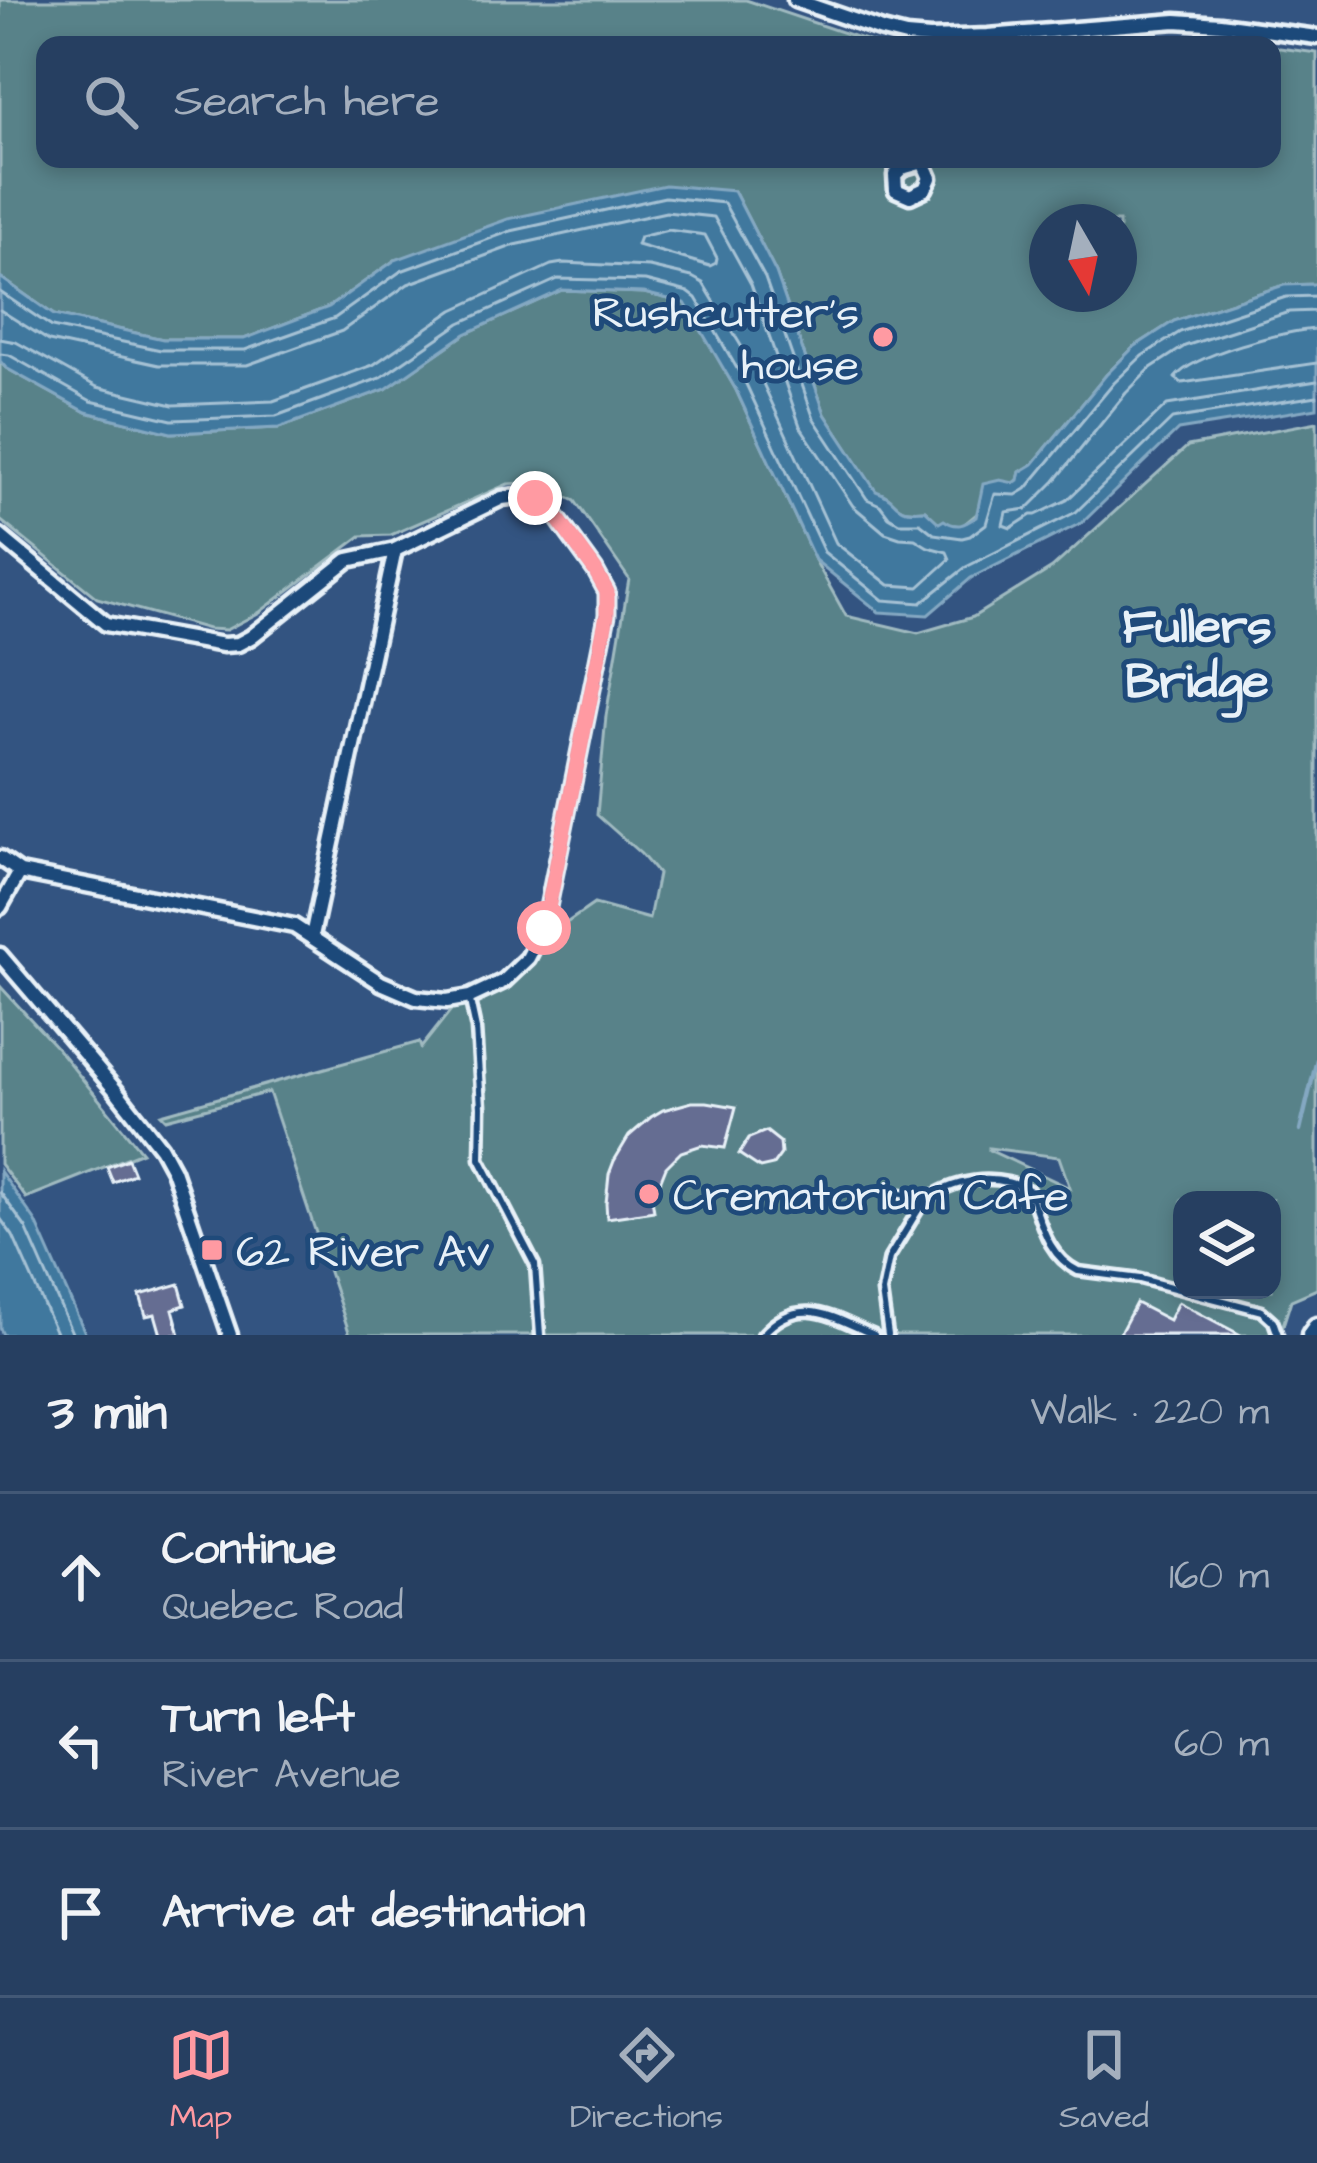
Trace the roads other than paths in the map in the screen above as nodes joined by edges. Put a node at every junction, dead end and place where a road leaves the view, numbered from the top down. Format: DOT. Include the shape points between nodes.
graph roads {
  1 [pos="795,0"];
  2 [pos="906,36"];
  3 [pos="1037,36"];
  4 [pos="1317,37"];
  5 [pos="0,536"];
  6 [pos="394,550"];
  7 [pos="0,858"];
  8 [pos="20,872"];
  9 [pos="0,907"];
  10 [pos="311,936"];
  11 [pos="0,955"];
  12 [pos="470,997"];
  13 [pos="902,1194"];
  14 [pos="923,1202"];
  15 [pos="230,1335"];
  16 [pos="540,1335"];
  17 [pos="762,1335"];
  18 [pos="874,1335"];
  19 [pos="889,1335"];
  20 [pos="1278,1335"];
  1 -- 2 [label="street"];
  3 -- 4 [label="street" via="1176,22"];
  5 -- 6 [label="street" via="106,624 223,645 251,638 348,560"];
  6 -- 10 [label="street"];
  6 -- 12 [label="street" via="502,499 526,496 550,508 607,592 544,928 504,981"];
  7 -- 8 [label="street"];
  8 -- 9 [label="street"];
  8 -- 10 [label="street" via="294,926"];
  10 -- 12 [label="street" via="416,998"];
  11 -- 15 [label="street" via="161,1148"];
  12 -- 16 [label="lane" via="480,1159 535,1265"];
  13 -- 14 [label="lane"];
  14 -- 19 [label="lane" via="889,1258 882,1292"];
  14 -- 20 [label="lane" via="956,1182 1012,1181 1028,1190 1048,1242 1069,1267 1262,1311"];
  17 -- 18 [label="lane" via="776,1319 814,1310"];
}
